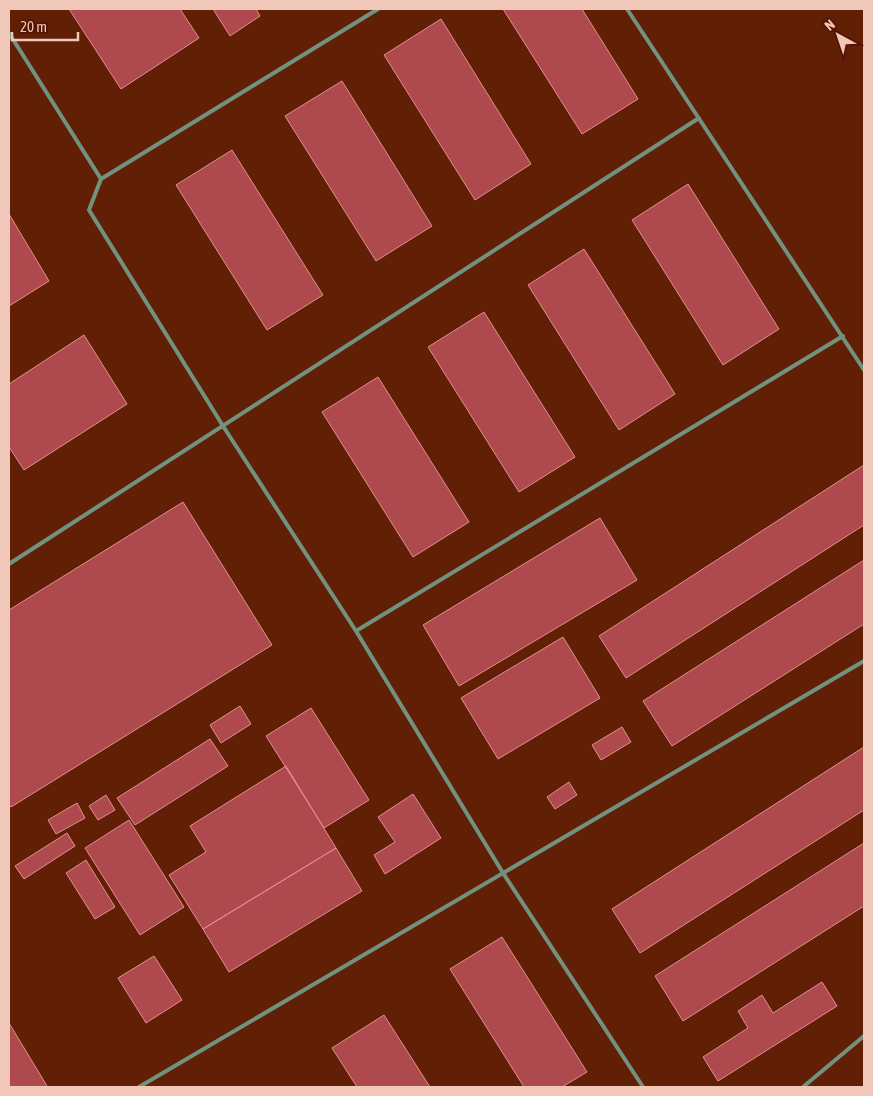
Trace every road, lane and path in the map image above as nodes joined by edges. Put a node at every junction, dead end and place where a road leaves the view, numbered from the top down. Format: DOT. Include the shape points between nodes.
graph roads {
  1 [pos="378,9"];
  2 [pos="627,9"];
  3 [pos="9,33"];
  4 [pos="699,118"];
  5 [pos="100,179"];
  6 [pos="843,336"];
  7 [pos="864,370"];
  8 [pos="223,426"];
  9 [pos="9,564"];
  10 [pos="356,631"];
  11 [pos="864,661"];
  12 [pos="503,873"];
  13 [pos="864,1036"];
  14 [pos="139,1087"];
  15 [pos="643,1087"];
  16 [pos="803,1087"];
  1 -- 5 [label="lane"];
  2 -- 4 [label="lane"];
  3 -- 5 [label="lane"];
  4 -- 6 [label="lane"];
  4 -- 8 [label="lane"];
  5 -- 8 [label="lane" via="89,210"];
  6 -- 7 [label="lane"];
  6 -- 10 [label="lane"];
  8 -- 9 [label="lane"];
  8 -- 10 [label="lane"];
  10 -- 12 [label="lane"];
  11 -- 12 [label="lane"];
  12 -- 14 [label="lane"];
  12 -- 15 [label="lane"];
  13 -- 16 [label="lane"];
}
